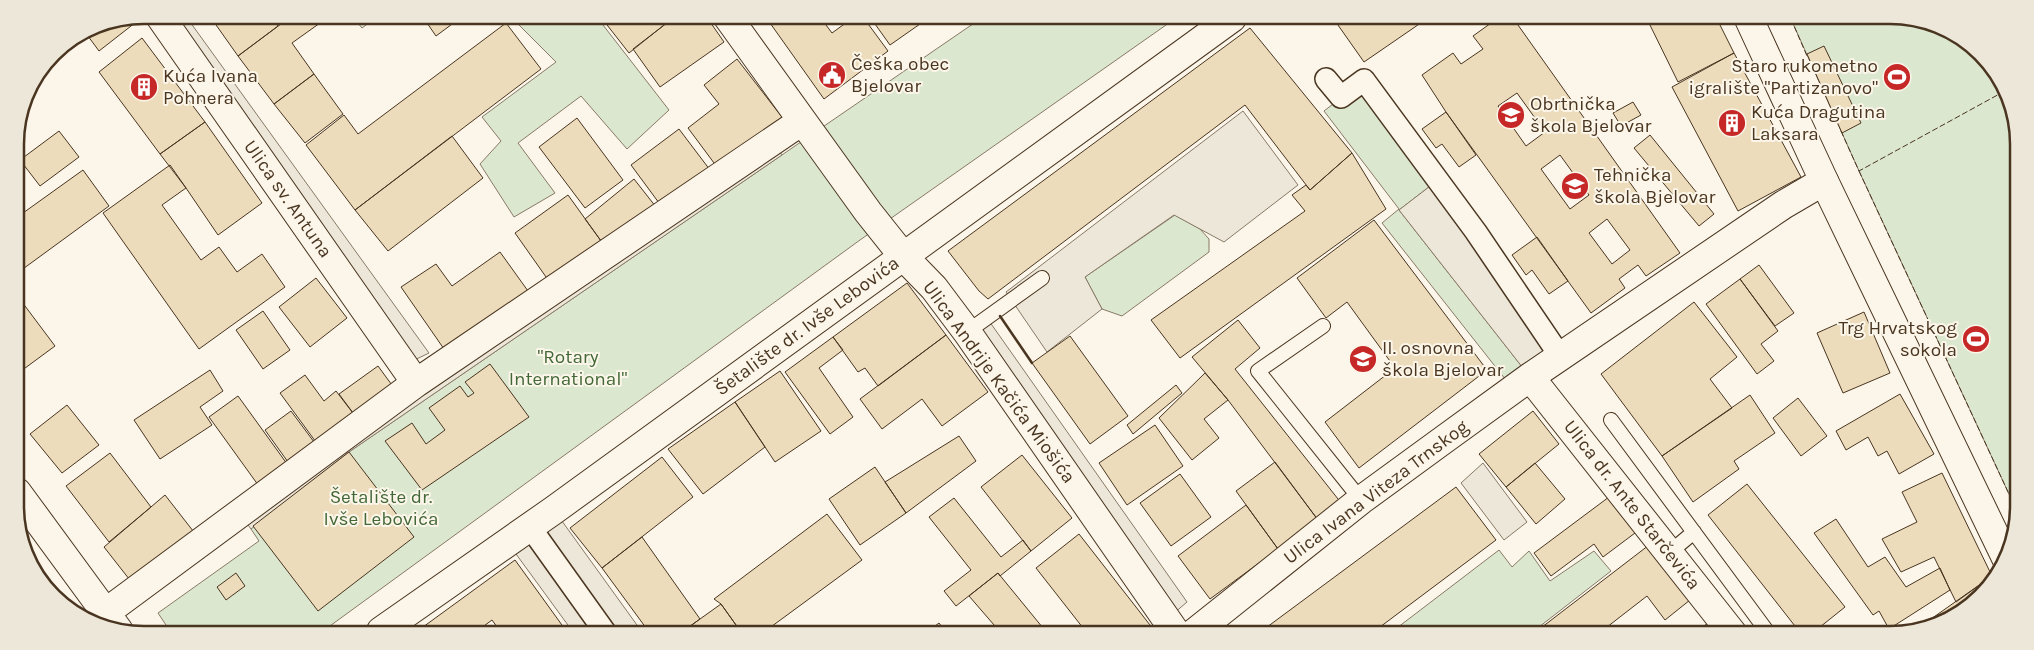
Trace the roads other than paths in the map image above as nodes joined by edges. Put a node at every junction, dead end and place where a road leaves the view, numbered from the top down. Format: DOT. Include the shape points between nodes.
graph roads {
  1 [pos="166,24"];
  2 [pos="733,24"];
  3 [pos="1224,24"];
  4 [pos="1751,24"];
  5 [pos="1326,79"];
  6 [pos="802,121"];
  7 [pos="1824,181"];
  8 [pos="903,256"];
  9 [pos="1042,278"];
  10 [pos="1323,326"];
  11 [pos="967,332"];
  12 [pos="1545,366"];
  13 [pos="416,383"];
  14 [pos="1612,420"];
  15 [pos="1361,500"];
  16 [pos="24,502"];
  17 [pos="530,527"];
  18 [pos="1694,532"];
  19 [pos="2003,547"];
  20 [pos="1669,552"];
  21 [pos="109,621"];
  22 [pos="113,622"];
  23 [pos="388,626"];
  24 [pos="601,626"];
  25 [pos="1171,626"];
  26 [pos="1203,626"];
  27 [pos="1727,626"];
  28 [pos="1763,626"];
  1 -- 13 [label="street, Ulica sv. Antuna"];
  2 -- 6 [label="street, Ulica Andrije Kačića Miošića"];
  3 -- 8 [label="street, Šetalište dr. Ivše Lebovića"];
  4 -- 7 [label="street"];
  5 -- 12 [label="street" via="1341,97 1364,80 1476,232"];
  6 -- 8 [label="street, Ulica Andrije Kačića Miošića"];
  6 -- 13 [label="street"];
  7 -- 12 [label="street, Ulica Ivana Viteza Trnskog" via="1783,205"];
  7 -- 19 [label="street"];
  8 -- 11 [label="street, Ulica Andrije Kačića Miošića" via="934,288"];
  8 -- 17 [label="street, Šetalište dr. Ivše Lebovića"];
  9 -- 11 [label="lane"];
  10 -- 15 [label="lane" via="1258,372"];
  11 -- 25 [label="street, Ulica Andrije Kačića Miošića"];
  12 -- 15 [label="street, Ulica Ivana Viteza Trnskog"];
  12 -- 20 [label="street, Ulica dr. Ante Starčevića"];
  13 -- 22 [label="street"];
  14 -- 18 [label="lane"];
  15 -- 26 [label="street, Ulica Ivana Viteza Trnskog"];
  16 -- 21 [label="street"];
  17 -- 23 [label="street, Šetalište dr. Ivše Lebovića"];
  17 -- 24 [label="street"];
  18 -- 20 [label="lane"];
  18 -- 28 [label="lane"];
  20 -- 27 [label="street, Ulica dr. Ante Starčevića"];
}
